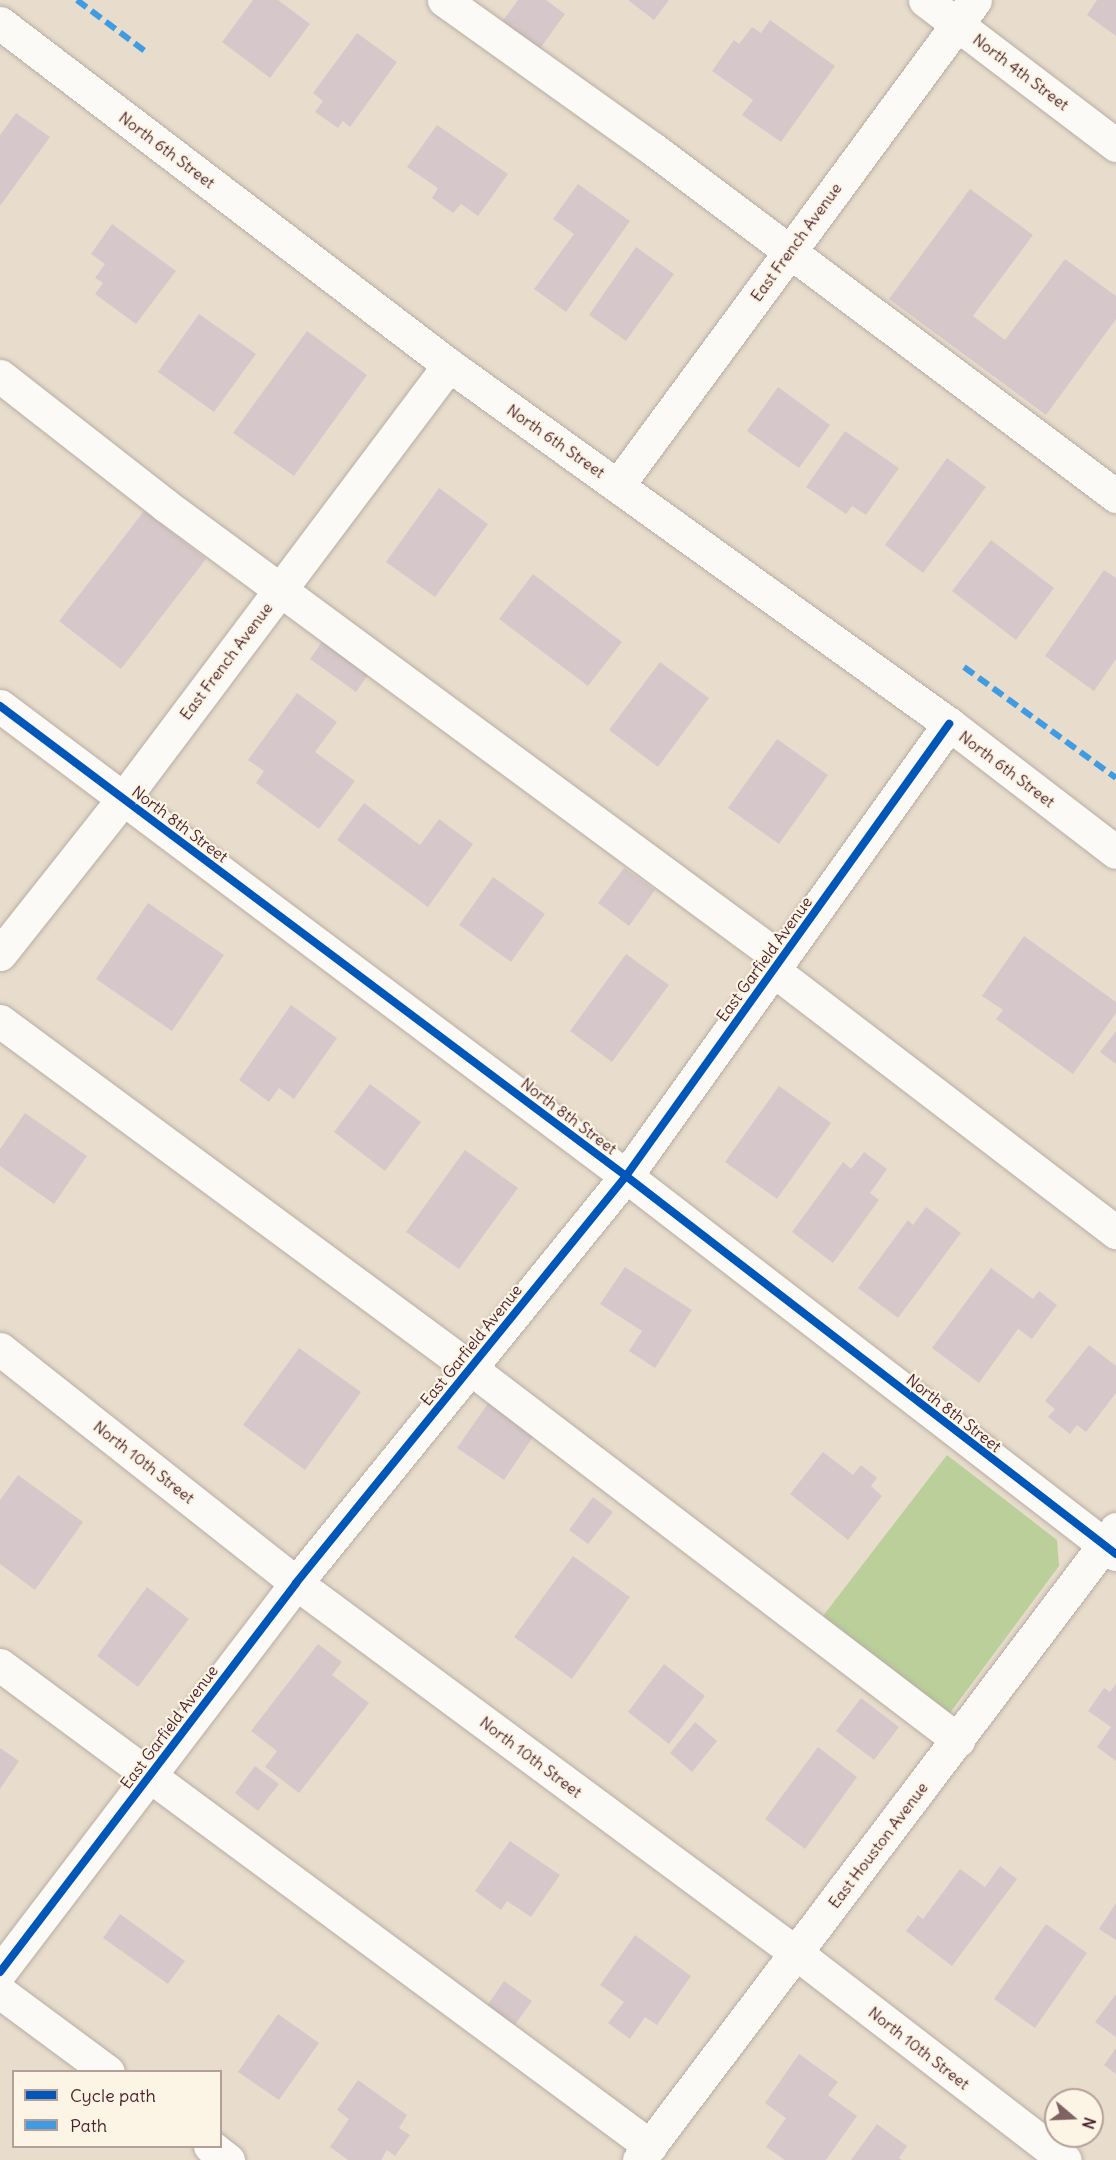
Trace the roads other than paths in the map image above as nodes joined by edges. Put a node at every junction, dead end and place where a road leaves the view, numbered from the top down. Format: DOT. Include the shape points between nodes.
graph roads {
  1 [pos="444,0"];
  2 [pos="925,0"];
  3 [pos="966,12"];
  4 [pos="0,23"];
  5 [pos="1116,145"];
  6 [pos="789,252"];
  7 [pos="449,365"];
  8 [pos="0,376"];
  9 [pos="618,485"];
  10 [pos="1116,496"];
  11 [pos="281,587"];
  12 [pos="0,706"];
  13 [pos="949,724"];
  14 [pos="123,799"];
  15 [pos="1116,852"];
  16 [pos="0,954"];
  17 [pos="777,965"];
  18 [pos="0,1021"];
  19 [pos="626,1176"];
  20 [pos="1116,1232"];
  21 [pos="0,1349"];
  22 [pos="470,1368"];
  23 [pos="1112,1543"];
  24 [pos="296,1583"];
  25 [pos="0,1665"];
  26 [pos="957,1740"];
  27 [pos="151,1773"];
  28 [pos="796,1953"];
  29 [pos="0,1972"];
  30 [pos="0,1992"];
  31 [pos="105,2070"];
  32 [pos="213,2148"];
  33 [pos="647,2155"];
  34 [pos="228,2160"];
  35 [pos="1065,2160"];
  1 -- 6 [label="street"];
  2 -- 3 [label="street, North 4th Street"];
  3 -- 5 [label="street, North 4th Street"];
  3 -- 6 [label="street, East French Avenue"];
  4 -- 7 [label="street, North 6th Street"];
  6 -- 9 [label="street, East French Avenue"];
  6 -- 10 [label="street"];
  7 -- 9 [label="street, North 6th Street"];
  7 -- 11 [label="street, East French Avenue"];
  8 -- 11 [label="street" via="165,505"];
  9 -- 13 [label="street, North 6th Street"];
  11 -- 14 [label="street, East French Avenue"];
  11 -- 17 [label="street"];
  12 -- 14 [label="street, North 8th Street"];
  13 -- 15 [label="street, North 6th Street"];
  13 -- 17 [label="street, East Garfield Avenue"];
  14 -- 16 [label="street, East French Avenue"];
  14 -- 19 [label="street, North 8th Street"];
  17 -- 19 [label="street, East Garfield Avenue"];
  17 -- 20 [label="street"];
  18 -- 22 [label="street"];
  19 -- 22 [label="street, East Garfield Avenue"];
  19 -- 23 [label="street, North 8th Street"];
  21 -- 24 [label="street, North 10th Street"];
  22 -- 24 [label="street, East Garfield Avenue"];
  22 -- 26 [label="street"];
  23 -- 26 [label="street, East Houston Avenue"];
  24 -- 27 [label="street, East Garfield Avenue"];
  24 -- 28 [label="street, North 10th Street"];
  25 -- 27 [label="street"];
  26 -- 28 [label="street, East Houston Avenue"];
  27 -- 29 [label="street, East Garfield Avenue"];
  27 -- 33 [label="street"];
  28 -- 33 [label="street, East Houston Avenue"];
  28 -- 35 [label="street, North 10th Street"];
  30 -- 31 [label="street"];
  32 -- 34 [label="street"];
}
